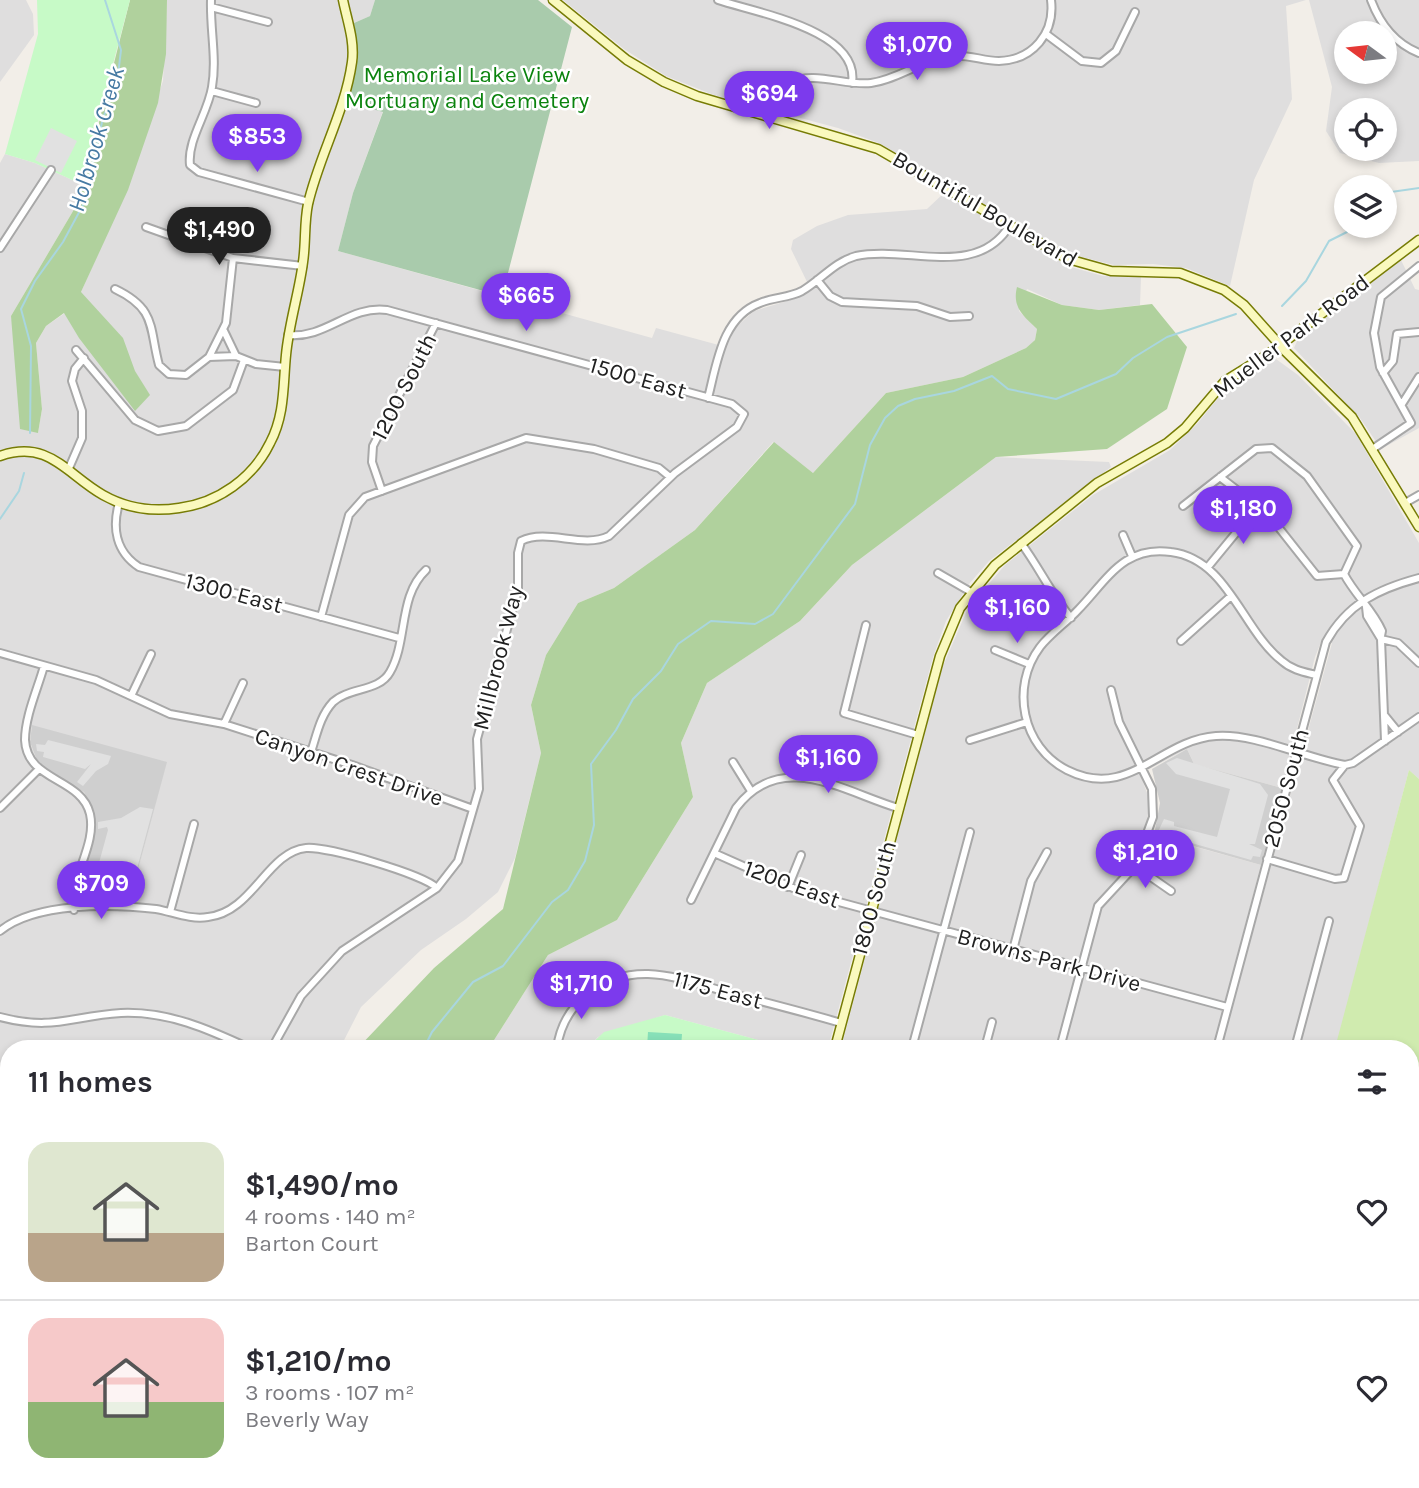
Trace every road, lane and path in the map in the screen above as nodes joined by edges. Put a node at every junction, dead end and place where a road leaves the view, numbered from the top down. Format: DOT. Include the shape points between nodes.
graph roads {
  1 [pos="343,0"];
  2 [pos="553,0"];
  3 [pos="718,0"];
  4 [pos="1051,0"];
  5 [pos="1370,0"];
  6 [pos="211,4"];
  7 [pos="1135,12"];
  8 [pos="268,22"];
  9 [pos="1046,34"];
  10 [pos="1419,53"];
  11 [pos="852,83"];
  12 [pos="212,91"];
  13 [pos="256,103"];
  14 [pos="769,116"];
  15 [pos="51,170"];
  16 [pos="309,202"];
  17 [pos="1010,225"];
  18 [pos="146,227"];
  19 [pos="1419,240"];
  20 [pos="0,248"];
  21 [pos="233,258"];
  22 [pos="303,266"];
  23 [pos="1419,266"];
  24 [pos="817,280"];
  25 [pos="115,289"];
  26 [pos="969,316"];
  27 [pos="436,323"];
  28 [pos="224,331"];
  29 [pos="1419,332"];
  30 [pos="288,335"];
  31 [pos="1280,345"];
  32 [pos="76,350"];
  33 [pos="236,356"];
  34 [pos="209,357"];
  35 [pos="84,358"];
  36 [pos="244,360"];
  37 [pos="285,367"];
  38 [pos="1383,373"];
  39 [pos="1419,377"];
  40 [pos="708,398"];
  41 [pos="1402,404"];
  42 [pos="744,414"];
  43 [pos="1374,449"];
  44 [pos="0,456"];
  45 [pos="69,468"];
  46 [pos="670,477"];
  47 [pos="1220,477"];
  48 [pos="382,491"];
  49 [pos="1419,495"];
  50 [pos="119,503"];
  51 [pos="1405,503"];
  52 [pos="1183,506"];
  53 [pos="1258,506"];
  54 [pos="1419,527"];
  55 [pos="1123,535"];
  56 [pos="1021,543"];
  57 [pos="1132,556"];
  58 [pos="1207,568"];
  59 [pos="426,570"];
  60 [pos="938,573"];
  61 [pos="1344,574"];
  62 [pos="1419,578"];
  63 [pos="971,592"];
  64 [pos="1231,596"];
  65 [pos="1363,604"];
  66 [pos="321,617"];
  67 [pos="1071,618"];
  68 [pos="866,625"];
  69 [pos="1381,637"];
  70 [pos="399,638"];
  71 [pos="1181,641"];
  72 [pos="995,650"];
  73 [pos="0,653"];
  74 [pos="151,654"];
  75 [pos="1419,663"];
  76 [pos="1029,664"];
  77 [pos="44,666"];
  78 [pos="1316,675"];
  79 [pos="243,683"];
  80 [pos="1111,690"];
  81 [pos="131,696"];
  82 [pos="1385,716"];
  83 [pos="1419,717"];
  84 [pos="1027,722"];
  85 [pos="224,724"];
  86 [pos="1398,732"];
  87 [pos="918,735"];
  88 [pos="970,740"];
  89 [pos="1385,741"];
  90 [pos="311,752"];
  91 [pos="1295,753"];
  92 [pos="733,762"];
  93 [pos="1345,765"];
  94 [pos="1142,767"];
  95 [pos="39,769"];
  96 [pos="751,791"];
  97 [pos="0,808"];
  98 [pos="898,808"];
  99 [pos="473,809"];
  100 [pos="194,824"];
  101 [pos="970,832"];
  102 [pos="1046,852"];
  103 [pos="714,853"];
  104 [pos="801,855"];
  105 [pos="1267,859"];
  106 [pos="1135,866"];
  107 [pos="788,887"];
  108 [pos="438,888"];
  109 [pos="1171,891"];
  110 [pos="691,900"];
  111 [pos="74,910"];
  112 [pos="170,912"];
  113 [pos="871,912"];
  114 [pos="1329,921"];
  115 [pos="0,931"];
  116 [pos="943,931"];
  117 [pos="1013,950"];
  118 [pos="1082,968"];
  119 [pos="1227,1007"];
  120 [pos="0,1017"];
  121 [pos="992,1022"];
  122 [pos="841,1023"];
  123 [pos="231,1040"];
  124 [pos="276,1040"];
  125 [pos="560,1040"];
  126 [pos="837,1040"];
  127 [pos="914,1040"];
  128 [pos="987,1040"];
  129 [pos="1062,1040"];
  130 [pos="1219,1040"];
  131 [pos="1297,1040"];
  1 -- 16 [label="main road" via="352,61"];
  2 -- 14 [label="main road, Bountiful Boulevard" via="655,77 697,96"];
  3 -- 11 [label="street" via="827,37 851,64"];
  4 -- 9 [label="street"];
  5 -- 10 [label="street" via="1387,30"];
  6 -- 8 [label="street"];
  6 -- 12 [label="street"];
  7 -- 9 [label="street" via="1116,51 1101,63 1082,61"];
  9 -- 11 [label="street" via="1034,48 1013,59 947,57 883,80"];
  11 -- 14 [label="street" via="794,80 777,92"];
  12 -- 13 [label="street"];
  12 -- 16 [label="street" via="190,166 196,172"];
  14 -- 17 [label="main road, Bountiful Boulevard" via="878,149"];
  15 -- 20 [label="street"];
  16 -- 22 [label="main road"];
  17 -- 24 [label="street" via="996,244 976,254 862,254 844,260"];
  17 -- 31 [label="main road, Bountiful Boulevard" via="1084,266 1180,273 1213,284 1244,305"];
  18 -- 21 [label="street"];
  19 -- 31 [label="main road, Mueller Park Road"];
  21 -- 22 [label="street"];
  21 -- 28 [label="street"];
  22 -- 30 [label="main road"];
  23 -- 38 [label="street" via="1379,301 1374,341"];
  24 -- 26 [label="street" via="842,302 917,306 950,317"];
  24 -- 40 [label="street" via="796,293 752,306 734,321"];
  25 -- 34 [label="street" via="145,313 165,372 186,375"];
  27 -- 30 [label="street, 1500 East" via="372,309 349,314 316,333"];
  27 -- 40 [label="street, 1500 East"];
  27 -- 48 [label="street, 1200 South" via="373,446 372,462"];
  28 -- 33 [label="street"];
  28 -- 34 [label="street"];
  29 -- 38 [label="street" via="1397,334 1393,361"];
  30 -- 37 [label="main road"];
  31 -- 43 [label="main road, Bountiful Boulevard" via="1344,407"];
  31 -- 56 [label="main road, Mueller Park Road" via="1225,381 1167,443 1097,483"];
  32 -- 35 [label="street"];
  33 -- 34 [label="street"];
  33 -- 36 [label="street"];
  35 -- 36 [label="street" via="135,420 164,431 186,426 231,392"];
  35 -- 45 [label="street" via="72,381 82,411 82,438"];
  36 -- 37 [label="street"];
  37 -- 50 [label="main road" via="274,436 238,482 214,498 183,508"];
  38 -- 41 [label="street"];
  39 -- 41 [label="street"];
  40 -- 42 [label="street, 1500 East" via="735,405"];
  41 -- 43 [label="street" via="1410,426"];
  42 -- 46 [label="street, Millbrook Way" via="737,427"];
  43 -- 51 [label="main road, Bountiful Boulevard"];
  44 -- 45 [label="main road" via="35,453"];
  45 -- 50 [label="main road"];
  46 -- 48 [label="street" via="656,466 594,449 526,439"];
  46 -- 99 [label="street, Millbrook Way" via="606,537 522,541 517,592 477,739 480,779"];
  47 -- 52 [label="street"];
  47 -- 53 [label="street"];
  47 -- 61 [label="street" via="1256,449 1276,450 1315,486 1357,545"];
  48 -- 66 [label="street" via="351,510"];
  49 -- 51 [label="street"];
  50 -- 66 [label="street, 1300 East" via="117,539 125,555 139,566"];
  51 -- 54 [label="main road, Bountiful Boulevard"];
  53 -- 58 [label="street"];
  53 -- 61 [label="street" via="1317,576"];
  55 -- 57 [label="street"];
  56 -- 63 [label="main road, Mueller Park Road"];
  56 -- 67 [label="street"];
  57 -- 58 [label="street" via="1173,552"];
  57 -- 67 [label="street" via="1112,569"];
  58 -- 64 [label="street"];
  59 -- 70 [label="street" via="411,592"];
  60 -- 63 [label="street"];
  61 -- 65 [label="street"];
  62 -- 65 [label="street, 2050 South" via="1390,586"];
  63 -- 87 [label="main road, 1800 South" via="948,632"];
  64 -- 71 [label="street"];
  64 -- 78 [label="street" via="1282,662"];
  65 -- 69 [label="street" via="1380,626"];
  65 -- 78 [label="street, 2050 South" via="1332,632"];
  66 -- 70 [label="street, 1300 East"];
  67 -- 76 [label="street" via="1046,639"];
  68 -- 87 [label="street" via="844,713"];
  69 -- 75 [label="street" via="1398,643"];
  69 -- 82 [label="street"];
  70 -- 90 [label="street" via="386,677 332,704 321,719"];
  72 -- 76 [label="street"];
  73 -- 77 [label="street, Canyon Crest Drive"];
  74 -- 81 [label="street"];
  76 -- 84 [label="street" via="1023,693"];
  77 -- 81 [label="street, Canyon Crest Drive" via="96,680"];
  77 -- 95 [label="street" via="26,733 28,754"];
  78 -- 91 [label="street, 2050 South"];
  79 -- 85 [label="street, Canyon Crest Drive"];
  80 -- 94 [label="street" via="1119,722"];
  81 -- 85 [label="street, Canyon Crest Drive" via="170,714"];
  82 -- 86 [label="street"];
  82 -- 89 [label="street"];
  83 -- 86 [label="street"];
  84 -- 88 [label="street"];
  84 -- 94 [label="street" via="1046,755 1073,773 1111,779"];
  85 -- 90 [label="street, Canyon Crest Drive"];
  86 -- 89 [label="street"];
  87 -- 98 [label="main road, 1800 South"];
  89 -- 93 [label="street"];
  90 -- 99 [label="street, Canyon Crest Drive"];
  91 -- 93 [label="street"];
  91 -- 94 [label="street" via="1216,736 1183,746"];
  91 -- 105 [label="street, 2050 South"];
  92 -- 96 [label="street"];
  93 -- 105 [label="street" via="1333,785 1360,826 1344,878"];
  94 -- 106 [label="street" via="1152,789 1154,809"];
  95 -- 97 [label="street"];
  95 -- 111 [label="street" via="78,794 90,815 72,895"];
  96 -- 98 [label="street" via="780,780 813,779"];
  96 -- 103 [label="street" via="736,808"];
  98 -- 113 [label="main road, 1800 South"];
  99 -- 108 [label="street, Millbrook Way" via="458,861"];
  100 -- 112 [label="street"];
  101 -- 116 [label="street"];
  102 -- 117 [label="street" via="1031,881"];
  103 -- 107 [label="street, 1200 East"];
  103 -- 110 [label="street"];
  104 -- 107 [label="street"];
  105 -- 119 [label="street, 2050 South"];
  106 -- 109 [label="street"];
  106 -- 118 [label="street" via="1098,906"];
  107 -- 113 [label="street, 1200 East"];
  108 -- 112 [label="street" via="419,876 308,848 287,855 228,911 206,918"];
  108 -- 124 [label="street, Millbrook Way" via="346,946 301,996"];
  111 -- 112 [label="street" via="123,907"];
  111 -- 115 [label="street" via="30,915"];
  113 -- 116 [label="street, Browns Park Drive"];
  113 -- 122 [label="main road, 1800 South"];
  114 -- 131 [label="street"];
  116 -- 117 [label="street, Browns Park Drive"];
  116 -- 127 [label="street"];
  117 -- 118 [label="street, Browns Park Drive"];
  118 -- 119 [label="street, Browns Park Drive"];
  118 -- 129 [label="street"];
  119 -- 130 [label="street, 2050 South"];
  120 -- 123 [label="street" via="50,1025 102,1015 155,1015 194,1024"];
  121 -- 128 [label="street"];
  122 -- 125 [label="street, 1175 East" via="662,976 637,974 595,988 567,1017"];
  122 -- 126 [label="main road, 1800 South"];
}
